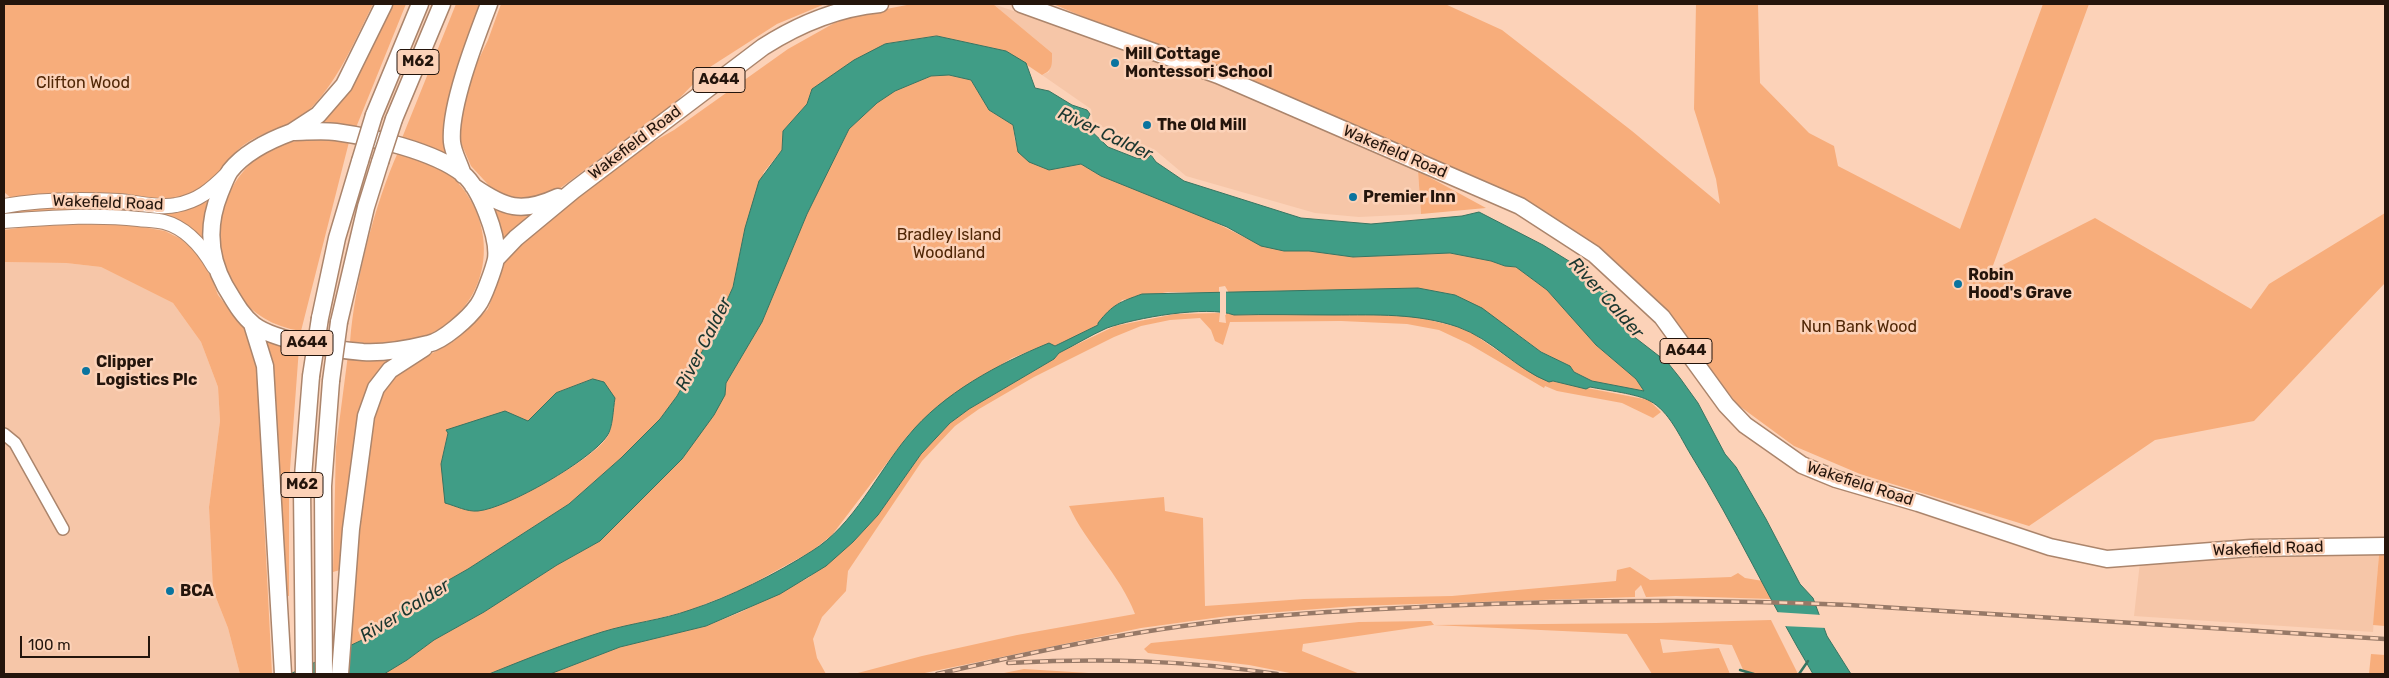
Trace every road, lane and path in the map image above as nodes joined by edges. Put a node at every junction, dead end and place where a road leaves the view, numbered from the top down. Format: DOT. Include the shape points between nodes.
graph roads {
  1 [pos="384,4"];
  2 [pos="420,4"];
  3 [pos="442,4"];
  4 [pos="489,4"];
  5 [pos="880,4"];
  6 [pos="1021,4"];
  7 [pos="292,132"];
  8 [pos="230,171"];
  9 [pos="467,180"];
  10 [pos="574,190"];
  11 [pos="4,206"];
  12 [pos="4,221"];
  13 [pos="496,259"];
  14 [pos="216,269"];
  15 [pos="252,324"];
  16 [pos="430,344"];
  17 [pos="4,434"];
  18 [pos="63,529"];
  19 [pos="2385,546"];
  20 [pos="283,674"];
  21 [pos="304,674"];
  22 [pos="324,674"];
  23 [pos="340,674"];
  1 -- 7 [label="highway" via="344,85 318,115"];
  2 -- 21 [label="highway, M62, bridge" via="374,115 337,238 320,318 302,489"];
  3 -- 22 [label="highway, M62, bridge" via="394,119 366,207 338,322 323,486"];
  4 -- 9 [label="highway" via="456,105 451,132 452,145"];
  5 -- 10 [label="highway, Wakefield Road / A644" via="854,6 822,16 772,42"];
  6 -- 19 [label="highway, Wakefield Road / A644" via="1218,75 1520,206 1594,254 1662,317 1726,405 1745,425 1802,465 1828,476 2050,547 2108,559 2251,548"];
  7 -- 8 [label="highway, A644" via="266,143"];
  7 -- 9 [label="highway, A644" via="336,132 406,148 437,159"];
  8 -- 11 [label="main road, Wakefield Road / A644" via="208,193 174,206 65,200"];
  8 -- 14 [label="highway, A644" via="214,208 210,246"];
  9 -- 10 [label="highway, Wakefield Road / A644" via="498,203 516,208 534,206"];
  9 -- 13 [label="highway, A644" via="491,222"];
  10 -- 13 [label="highway, Wakefield Road / A644"];
  12 -- 14 [label="main road, Wakefield Road / A644" via="70,216 165,222 193,239"];
  13 -- 16 [label="highway, A644" via="479,304 452,331"];
  14 -- 15 [label="highway, A644" via="236,305"];
  15 -- 16 [label="highway, A644" via="298,341 364,352"];
  15 -- 20 [label="highway" via="265,366"];
  16 -- 23 [label="highway" via="390,370 376,388 366,416 345,593"];
  17 -- 18 [label="street" via="15,443"];
}
